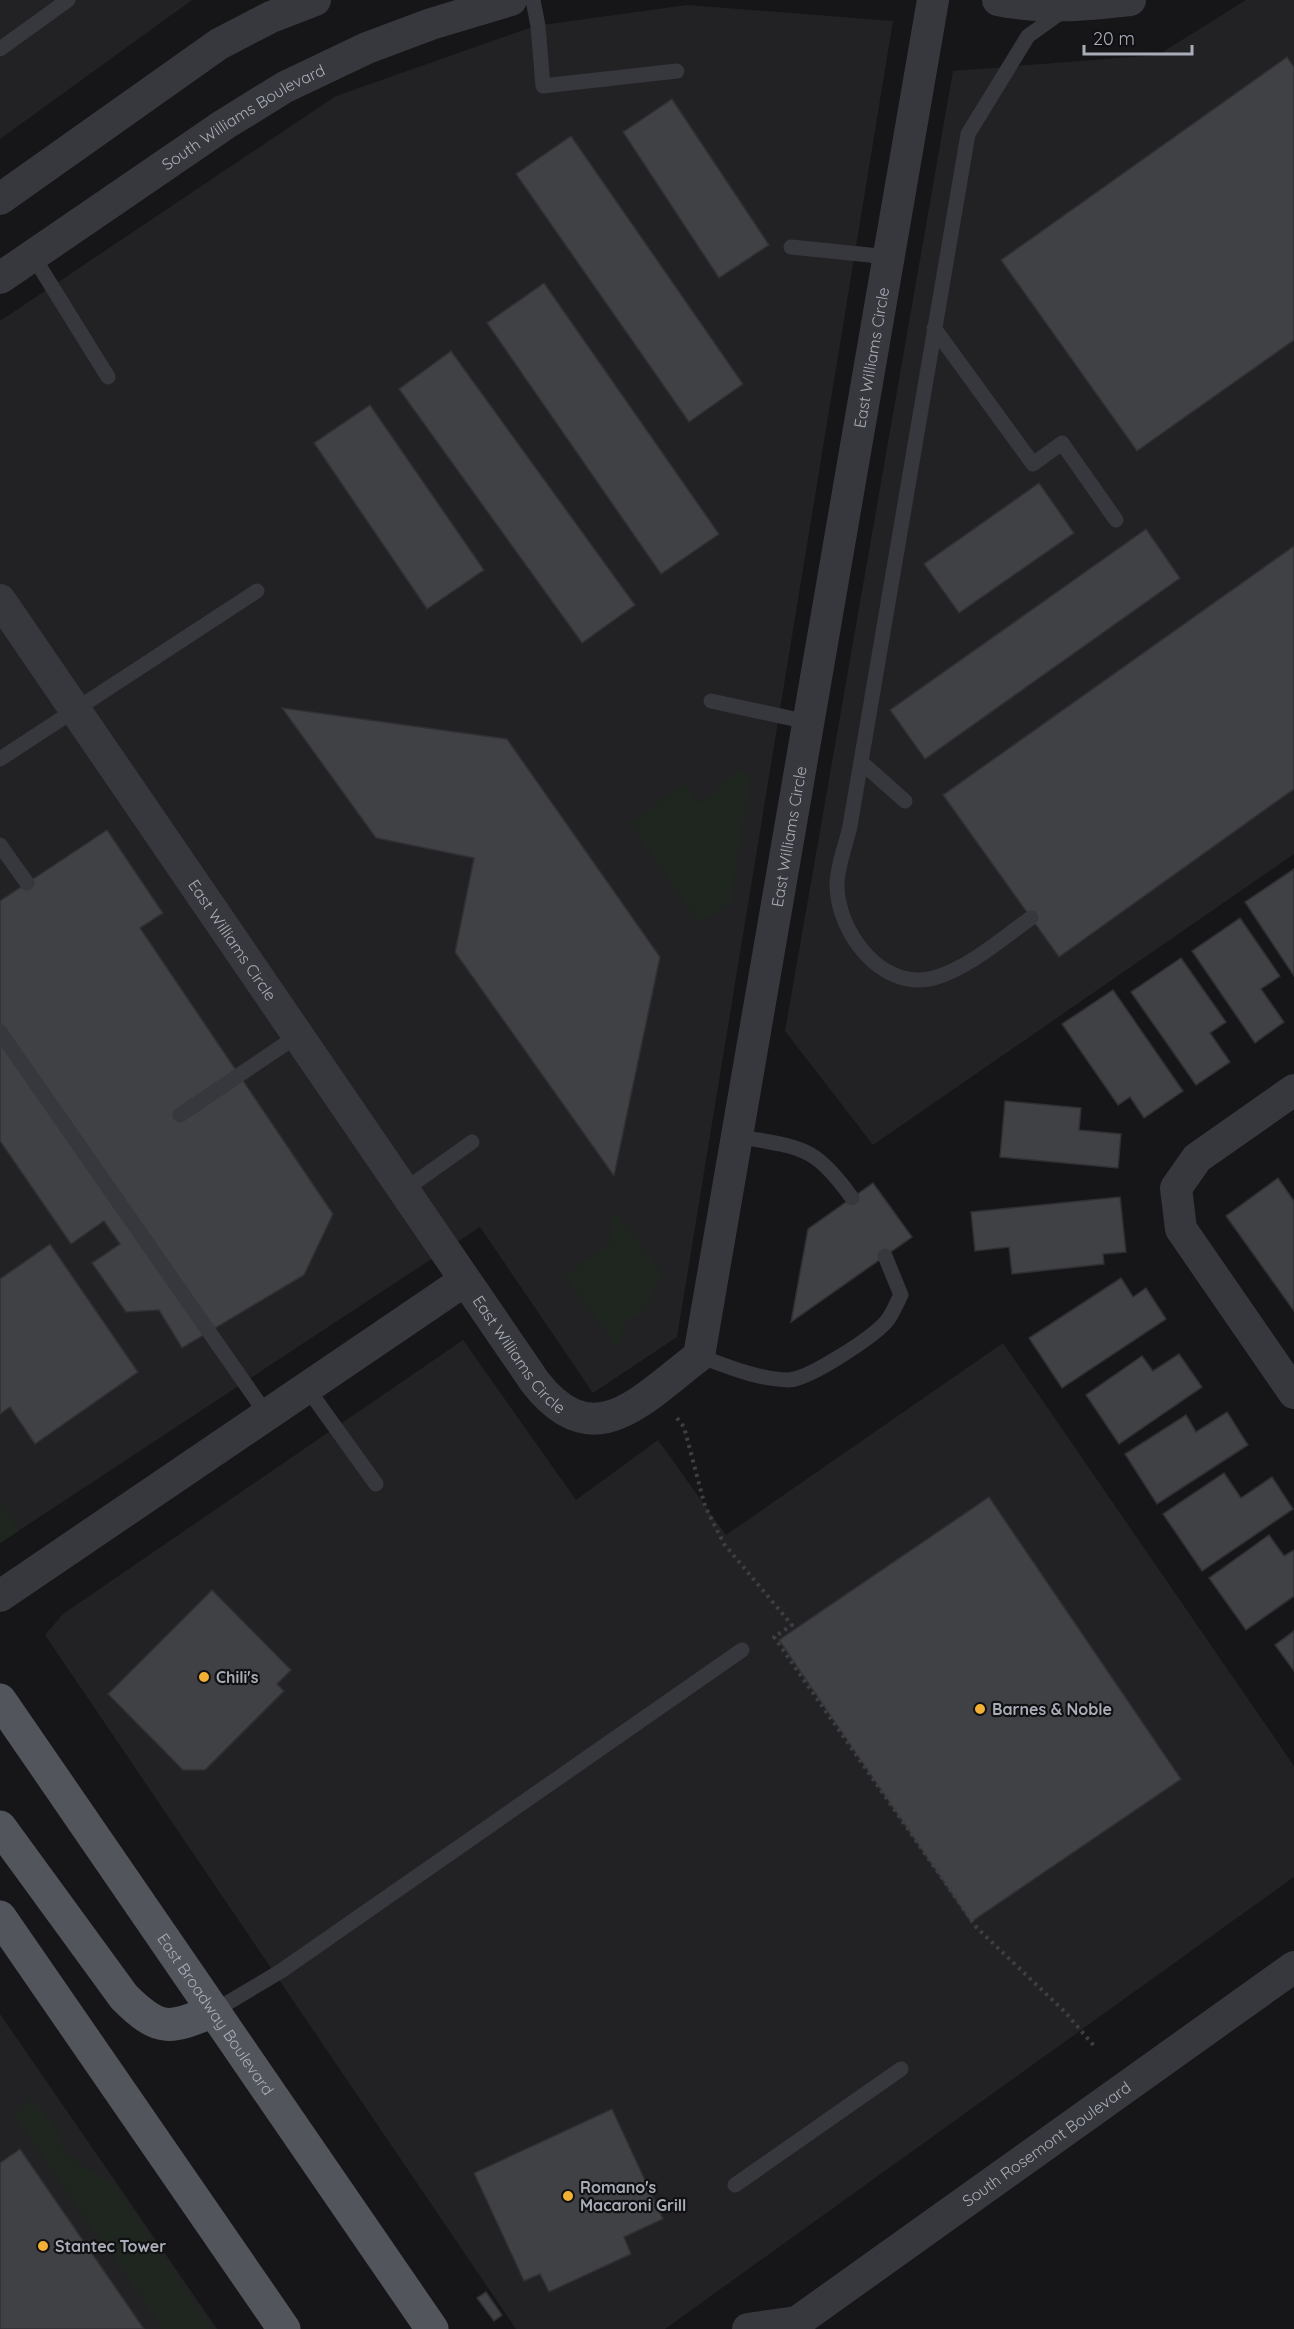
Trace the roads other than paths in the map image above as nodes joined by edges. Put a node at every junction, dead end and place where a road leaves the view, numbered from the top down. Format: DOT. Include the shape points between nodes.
graph roads {
  1 [pos="68,0"];
  2 [pos="315,0"];
  3 [pos="511,0"];
  4 [pos="533,0"];
  5 [pos="933,0"];
  6 [pos="998,0"];
  7 [pos="1130,0"];
  8 [pos="1073,5"];
  9 [pos="0,49"];
  10 [pos="677,71"];
  11 [pos="0,199"];
  12 [pos="791,247"];
  13 [pos="33,256"];
  14 [pos="889,257"];
  15 [pos="0,278"];
  16 [pos="934,328"];
  17 [pos="108,377"];
  18 [pos="1116,520"];
  19 [pos="257,591"];
  20 [pos="0,600"];
  21 [pos="711,701"];
  22 [pos="74,708"];
  23 [pos="808,722"];
  24 [pos="0,759"];
  25 [pos="861,762"];
  26 [pos="905,801"];
  27 [pos="0,845"];
  28 [pos="27,883"];
  29 [pos="1031,918"];
  30 [pos="0,1032"];
  31 [pos="297,1036"];
  32 [pos="1294,1090"];
  33 [pos="180,1115"];
  34 [pos="737,1136"];
  35 [pos="472,1142"];
  36 [pos="403,1191"];
  37 [pos="852,1198"];
  38 [pos="885,1256"];
  39 [pos="464,1281"];
  40 [pos="699,1356"];
  41 [pos="307,1388"];
  42 [pos="1294,1393"];
  43 [pos="267,1415"];
  44 [pos="376,1484"];
  45 [pos="0,1596"];
  46 [pos="742,1650"];
  47 [pos="4,1709"];
  48 [pos="0,1827"];
  49 [pos="0,1917"];
  50 [pos="1294,1967"];
  51 [pos="214,2011"];
  52 [pos="901,2069"];
  53 [pos="735,2185"];
  54 [pos="797,2326"];
  55 [pos="284,2329"];
  56 [pos="432,2329"];
  57 [pos="748,2329"];
  1 -- 9 [label="lane"];
  2 -- 11 [label="street" via="271,16 219,44"];
  3 -- 13 [label="street, South Williams Boulevard" via="367,48 285,87"];
  4 -- 10 [label="lane" via="543,86"];
  5 -- 14 [label="street, East Williams Circle"];
  6 -- 8 [label="street"];
  7 -- 8 [label="street"];
  8 -- 16 [label="lane" via="1028,36 968,134"];
  12 -- 14 [label="lane"];
  13 -- 15 [label="street, South Williams Boulevard"];
  13 -- 17 [label="lane"];
  14 -- 23 [label="street, East Williams Circle"];
  16 -- 18 [label="lane" via="1033,464 1062,443"];
  16 -- 25 [label="lane"];
  19 -- 22 [label="lane"];
  20 -- 22 [label="street, East Williams Circle"];
  21 -- 23 [label="lane"];
  22 -- 24 [label="lane"];
  22 -- 31 [label="street, East Williams Circle"];
  23 -- 34 [label="street, East Williams Circle"];
  25 -- 26 [label="lane"];
  25 -- 29 [label="lane" via="837,884 841,913 864,954 884,969 906,978 930,979 955,971"];
  27 -- 28 [label="lane"];
  30 -- 43 [label="lane"];
  31 -- 33 [label="lane"];
  31 -- 36 [label="street, East Williams Circle"];
  32 -- 42 [label="street" via="1197,1158 1176,1188 1181,1229"];
  34 -- 37 [label="lane" via="804,1149 832,1170"];
  34 -- 40 [label="street, East Williams Circle"];
  35 -- 36 [label="lane"];
  36 -- 39 [label="street, East Williams Circle"];
  38 -- 40 [label="lane" via="901,1295 887,1322 855,1348 817,1369 790,1381 750,1374"];
  39 -- 40 [label="street, East Williams Circle" via="548,1400 565,1412 590,1421 619,1415"];
  39 -- 41 [label="street, East Williams Circle"];
  41 -- 43 [label="street, East Williams Circle"];
  41 -- 44 [label="lane"];
  43 -- 45 [label="street, East Williams Circle"];
  46 -- 51 [label="lane" via="298,1960"];
  47 -- 51 [label="main road, East Broadway Boulevard"];
  48 -- 51 [label="main road" via="142,2015 166,2026"];
  49 -- 55 [label="main road"];
  50 -- 54 [label="street, South Rosemont Boulevard"];
  51 -- 56 [label="main road, East Broadway Boulevard"];
  52 -- 53 [label="lane"];
  54 -- 57 [label="street, South Rosemont Boulevard"];
}
